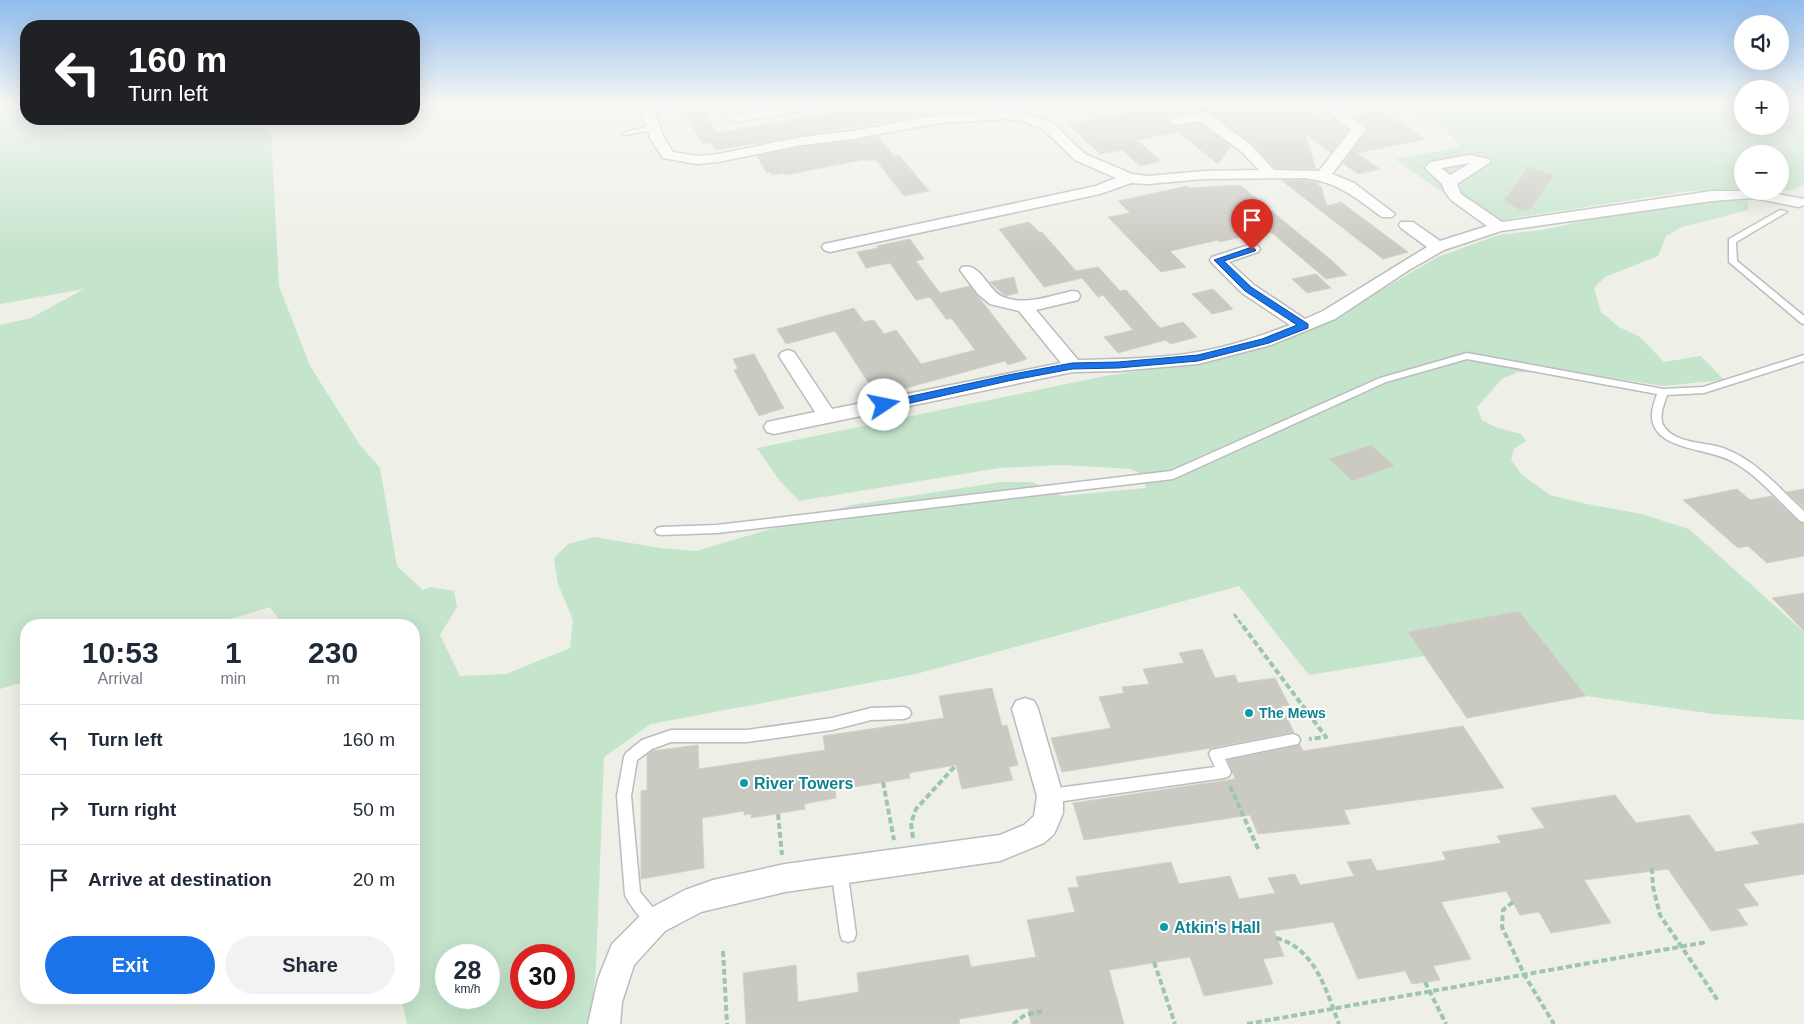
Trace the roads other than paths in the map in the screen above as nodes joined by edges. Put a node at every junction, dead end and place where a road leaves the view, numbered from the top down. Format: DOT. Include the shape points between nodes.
graph roads {
  1 [pos="667,153"];
  2 [pos="744,153"];
  3 [pos="1076,153"];
  4 [pos="1250,153"];
  5 [pos="1341,153"];
  6 [pos="1271,175"];
  7 [pos="1323,176"];
  8 [pos="1129,178"];
  9 [pos="1449,182"];
  10 [pos="1801,200"];
  11 [pos="1783,212"];
  12 [pos="1387,214"];
  13 [pos="1407,225"];
  14 [pos="1499,227"];
  15 [pos="830,247"];
  16 [pos="1438,247"];
  17 [pos="1252,250"];
  18 [pos="968,270"];
  19 [pos="1072,296"];
  20 [pos="1025,307"];
  21 [pos="1804,320"];
  22 [pos="1304,326"];
  23 [pos="788,356"];
  24 [pos="1804,358"];
  25 [pos="1072,366"];
  26 [pos="1663,392"];
  27 [pos="828,416"];
  28 [pos="774,426"];
  29 [pos="1804,518"];
  30 [pos="661,530"];
  31 [pos="1025,709"];
  32 [pos="904,713"];
  33 [pos="1293,740"];
  34 [pos="1050,796"];
  35 [pos="841,883"];
  36 [pos="655,922"];
  37 [pos="848,934"];
  38 [pos="604,1024"];
  1 -- 2 [label="street" via="697,160"];
  3 -- 8 [label="street"];
  4 -- 6 [label="street"];
  5 -- 7 [label="street"];
  6 -- 7 [label="street"];
  6 -- 8 [label="street"];
  7 -- 12 [label="street" via="1349,186"];
  8 -- 15 [label="street" via="1100,190"];
  9 -- 14 [label="street" via="1456,197"];
  10 -- 11 [label="street"];
  10 -- 14 [label="street" via="1753,194 1712,196"];
  11 -- 21 [label="lane" via="1732,241 1734,262"];
  13 -- 16 [label="street"];
  14 -- 16 [label="street"];
  16 -- 22 [label="street"];
  17 -- 22 [label="street" via="1218,260 1248,289"];
  18 -- 20 [label="street" via="996,300"];
  19 -- 20 [label="street"];
  20 -- 25 [label="street"];
  22 -- 25 [label="street" via="1265,341 1198,358"];
  23 -- 27 [label="street"];
  24 -- 26 [label="lane" via="1704,390"];
  25 -- 27 [label="street"];
  26 -- 29 [label="lane" via="1656,414 1660,428 1671,437 1717,450 1738,460"];
  26 -- 30 [label="lane" via="1467,356 1384,380 1173,475 717,529"];
  27 -- 28 [label="street"];
  31 -- 34 [label="street"];
  32 -- 36 [label="lane" via="871,714 832,724 747,736 671,736 646,744 631,757 624,796 633,895"];
  33 -- 34 [label="lane" via="1216,754 1224,772"];
  34 -- 36 [label="street" via="1044,825 1034,834 1000,848 784,878 713,894 674,910"];
  35 -- 37 [label="lane"];
  36 -- 38 [label="street" via="624,955 613,979"];
}
